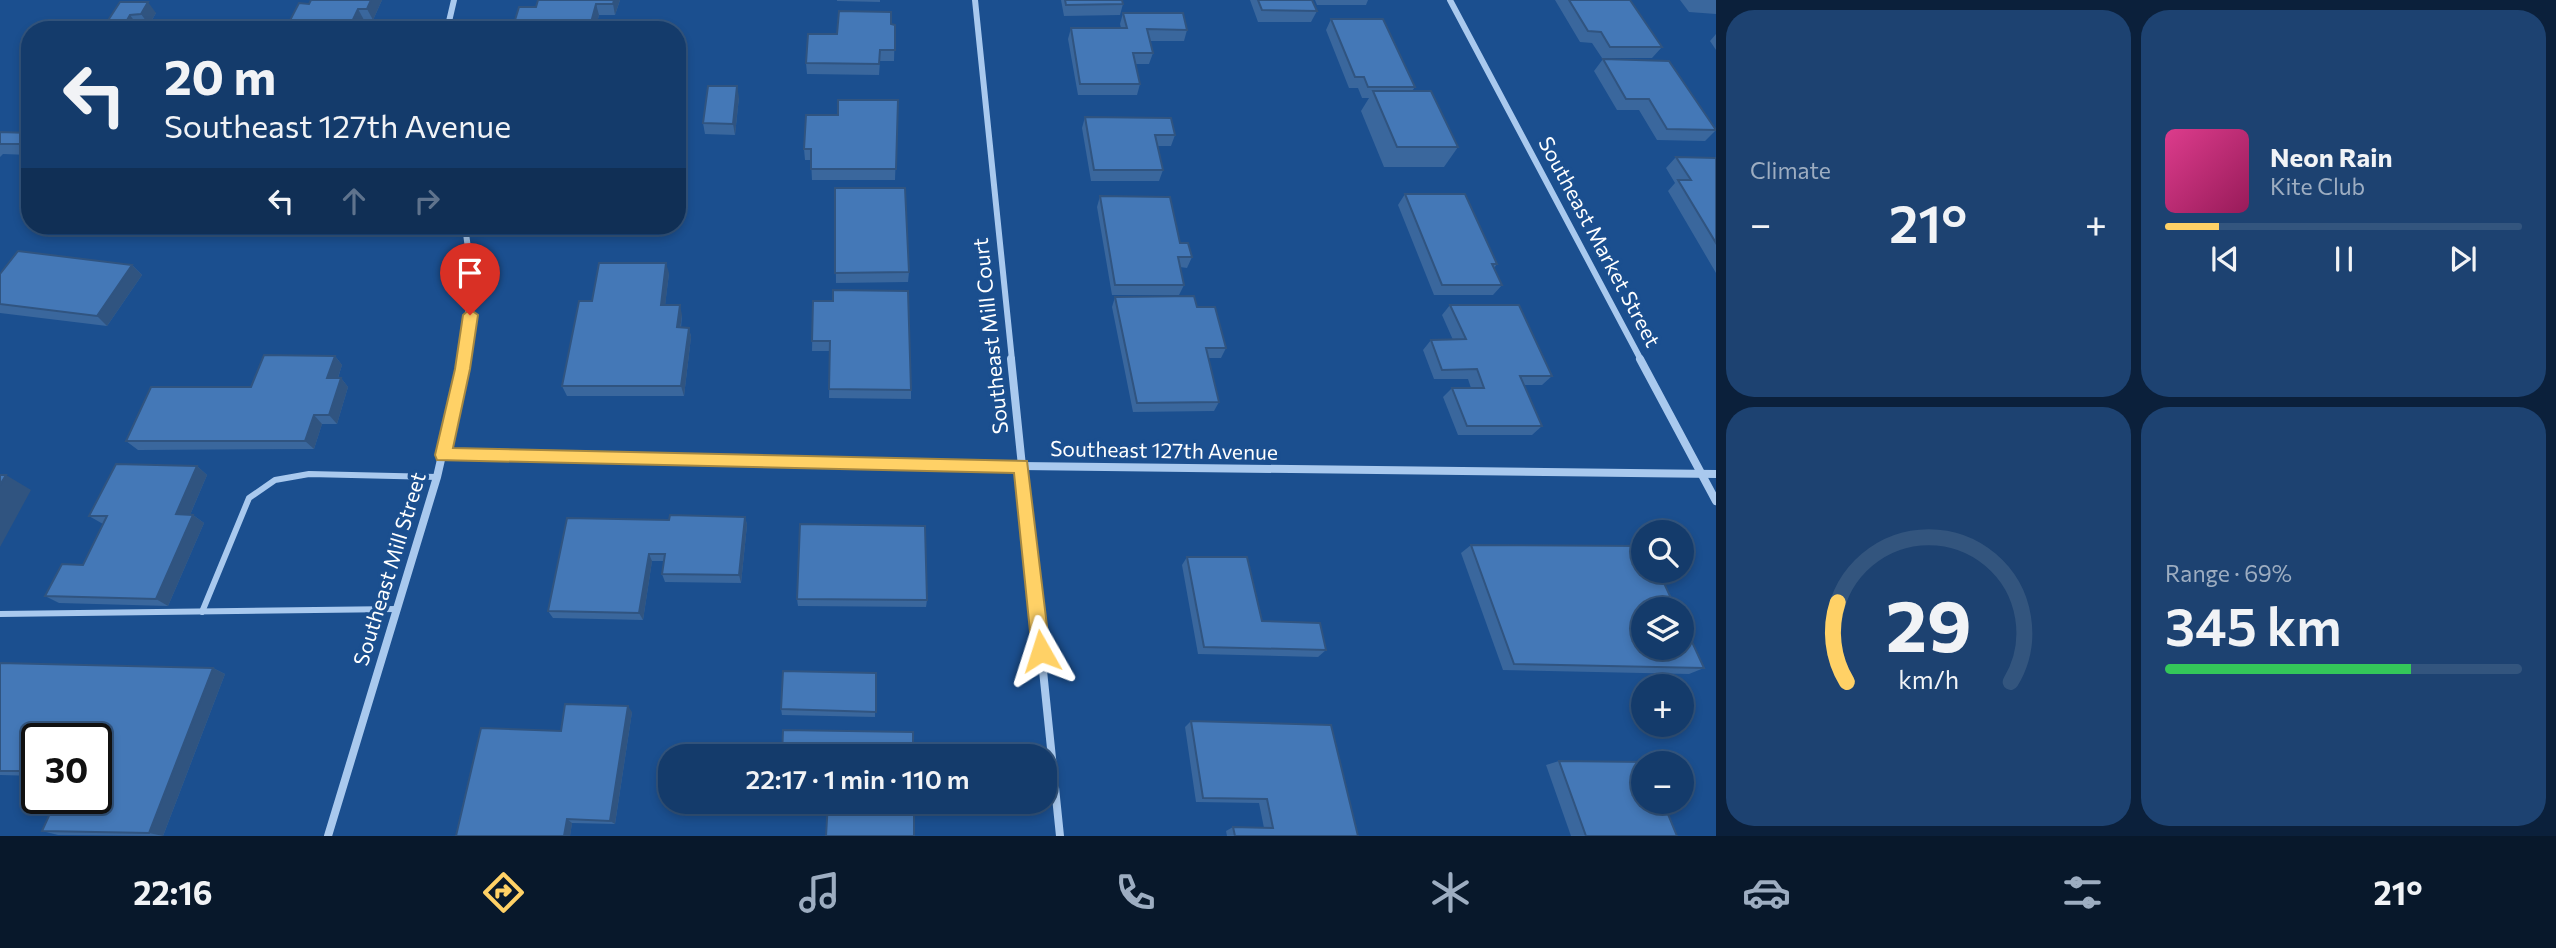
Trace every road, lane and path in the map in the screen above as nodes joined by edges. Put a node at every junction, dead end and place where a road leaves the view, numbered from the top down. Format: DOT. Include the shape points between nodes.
graph roads {
  1 [pos="454,0"];
  2 [pos="975,0"];
  3 [pos="1450,0"];
  4 [pos="449,21"];
  5 [pos="466,235"];
  6 [pos="443,455"];
  7 [pos="1021,466"];
  8 [pos="1701,474"];
  9 [pos="1716,474"];
  10 [pos="437,478"];
  11 [pos="1716,501"];
  12 [pos="397,609"];
  13 [pos="202,612"];
  14 [pos="0,614"];
  15 [pos="328,836"];
  16 [pos="1060,836"];
  1 -- 4 [label="street"];
  2 -- 7 [label="street, Southeast Mill Court"];
  3 -- 8 [label="street, Southeast Market Street"];
  5 -- 6 [label="street, Southeast Mill Street" via="472,278 470,315"];
  6 -- 7 [label="street, Southeast 127th Avenue"];
  6 -- 10 [label="street, Southeast Mill Street"];
  7 -- 8 [label="street, Southeast 127th Avenue"];
  7 -- 16 [label="street, Southeast Mill Court"];
  8 -- 9 [label="street, Southeast 127th Avenue"];
  8 -- 11 [label="street, Southeast Market Street"];
  10 -- 12 [label="street, Southeast Mill Street"];
  10 -- 13 [label="lane" via="309,474 275,480 249,498"];
  12 -- 13 [label="lane"];
  12 -- 15 [label="street, Southeast Mill Street"];
  13 -- 14 [label="lane"];
}
